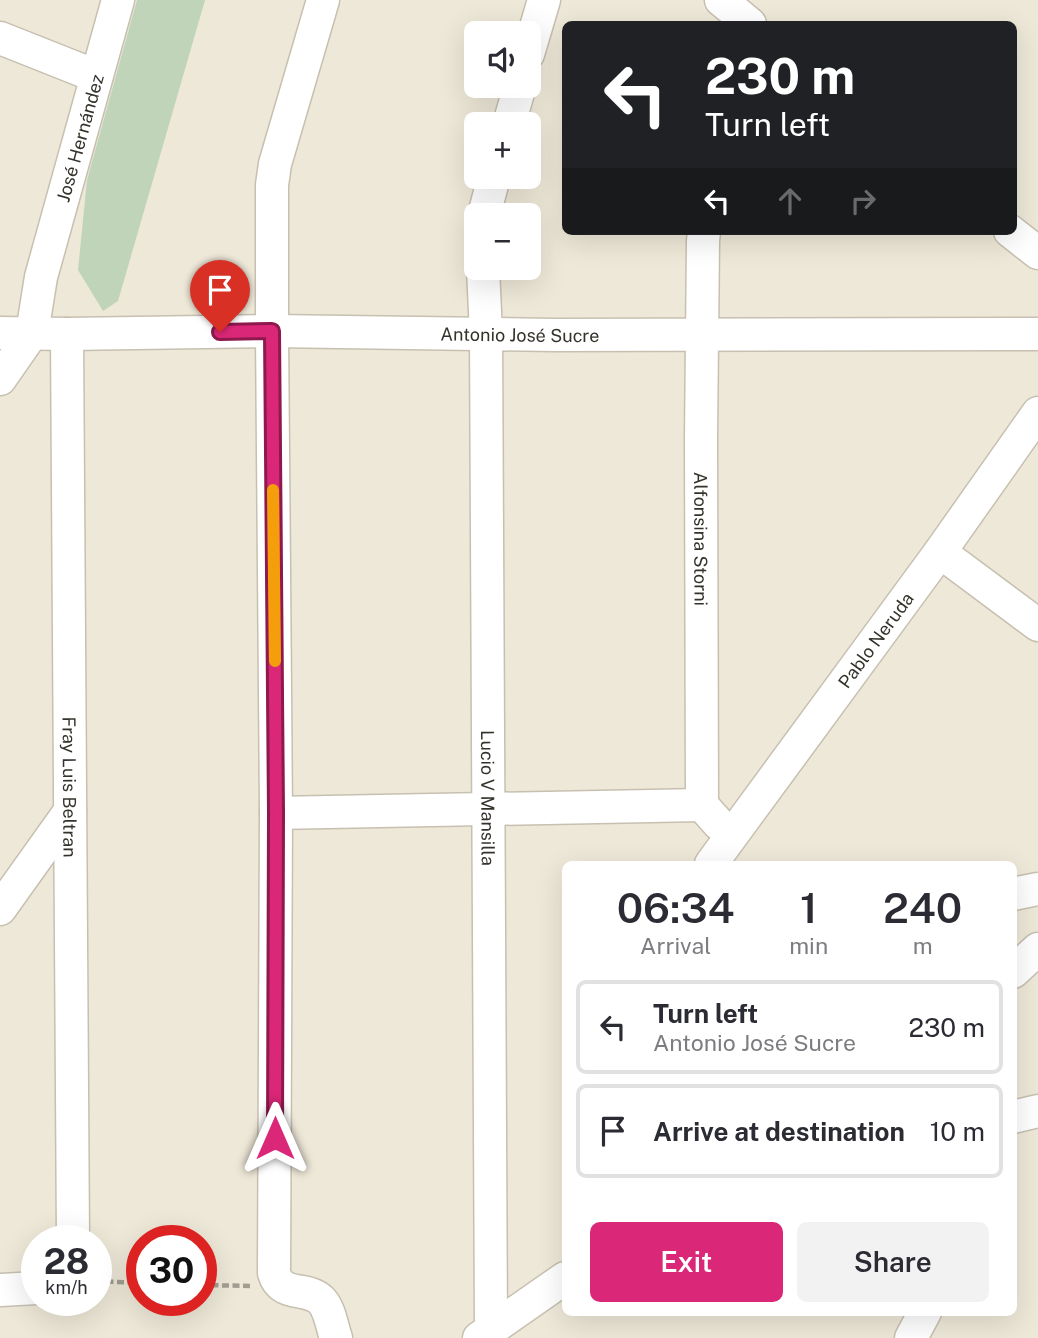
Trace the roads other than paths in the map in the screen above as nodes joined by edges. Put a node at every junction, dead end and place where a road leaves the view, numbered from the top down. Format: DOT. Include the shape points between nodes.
graph roads {
  1 [pos="118,0"];
  2 [pos="323,0"];
  3 [pos="544,0"];
  4 [pos="721,0"];
  5 [pos="538,21"];
  6 [pos="746,21"];
  7 [pos="0,38"];
  8 [pos="96,76"];
  9 [pos="704,235"];
  10 [pos="1015,235"];
  11 [pos="1038,253"];
  12 [pos="484,280"];
  13 [pos="272,331"];
  14 [pos="67,334"];
  15 [pos="486,334"];
  16 [pos="1038,334"];
  17 [pos="9,335"];
  18 [pos="702,335"];
  19 [pos="0,379"];
  20 [pos="1038,413"];
  21 [pos="940,552"];
  22 [pos="1038,625"];
  23 [pos="702,805"];
  24 [pos="488,810"];
  25 [pos="70,811"];
  26 [pos="276,813"];
  27 [pos="733,834"];
  28 [pos="713,861"];
  29 [pos="1038,889"];
  30 [pos="1017,893"];
  31 [pos="0,909"];
  32 [pos="1038,949"];
  33 [pos="1017,968"];
  34 [pos="1038,1111"];
  35 [pos="1017,1116"];
  36 [pos="73,1225"];
  37 [pos="562,1280"];
  38 [pos="21,1289"];
  39 [pos="0,1290"];
  40 [pos="923,1316"];
  41 [pos="485,1334"];
  42 [pos="336,1338"];
  43 [pos="911,1338"];
  1 -- 8 [label="street, José Hernández"];
  2 -- 13 [label="street" via="275,164"];
  3 -- 5 [label="street"];
  4 -- 6 [label="street"];
  7 -- 8 [label="street"];
  8 -- 17 [label="street, José Hernández" via="41,277"];
  9 -- 18 [label="street, Alfonsina Storni"];
  10 -- 11 [label="street"];
  12 -- 15 [label="street, Lucio V Mansilla"];
  13 -- 14 [label="street, Antonio José Sucre"];
  13 -- 15 [label="street, Antonio José Sucre"];
  13 -- 26 [label="street"];
  14 -- 17 [label="street, Antonio José Sucre"];
  14 -- 25 [label="street, Fray Luis Beltran"];
  15 -- 18 [label="street, Antonio José Sucre"];
  15 -- 24 [label="street, Lucio V Mansilla"];
  16 -- 18 [label="street, Antonio José Sucre"];
  17 -- 19 [label="street, José Hernández"];
  18 -- 23 [label="street, Alfonsina Storni"];
  20 -- 21 [label="street, Pablo Neruda"];
  21 -- 22 [label="street"];
  21 -- 27 [label="street, Pablo Neruda"];
  23 -- 24 [label="street"];
  23 -- 27 [label="street"];
  24 -- 26 [label="street"];
  24 -- 41 [label="street, Lucio V Mansilla"];
  25 -- 31 [label="street"];
  25 -- 36 [label="street, Fray Luis Beltran"];
  26 -- 42 [label="street" via="274,1273 282,1287 319,1298"];
  27 -- 28 [label="street, Pablo Neruda"];
  29 -- 30 [label="street"];
  32 -- 33 [label="street"];
  34 -- 35 [label="street"];
  37 -- 41 [label="street"];
  38 -- 39 [label="street"];
  40 -- 43 [label="street"];
}
